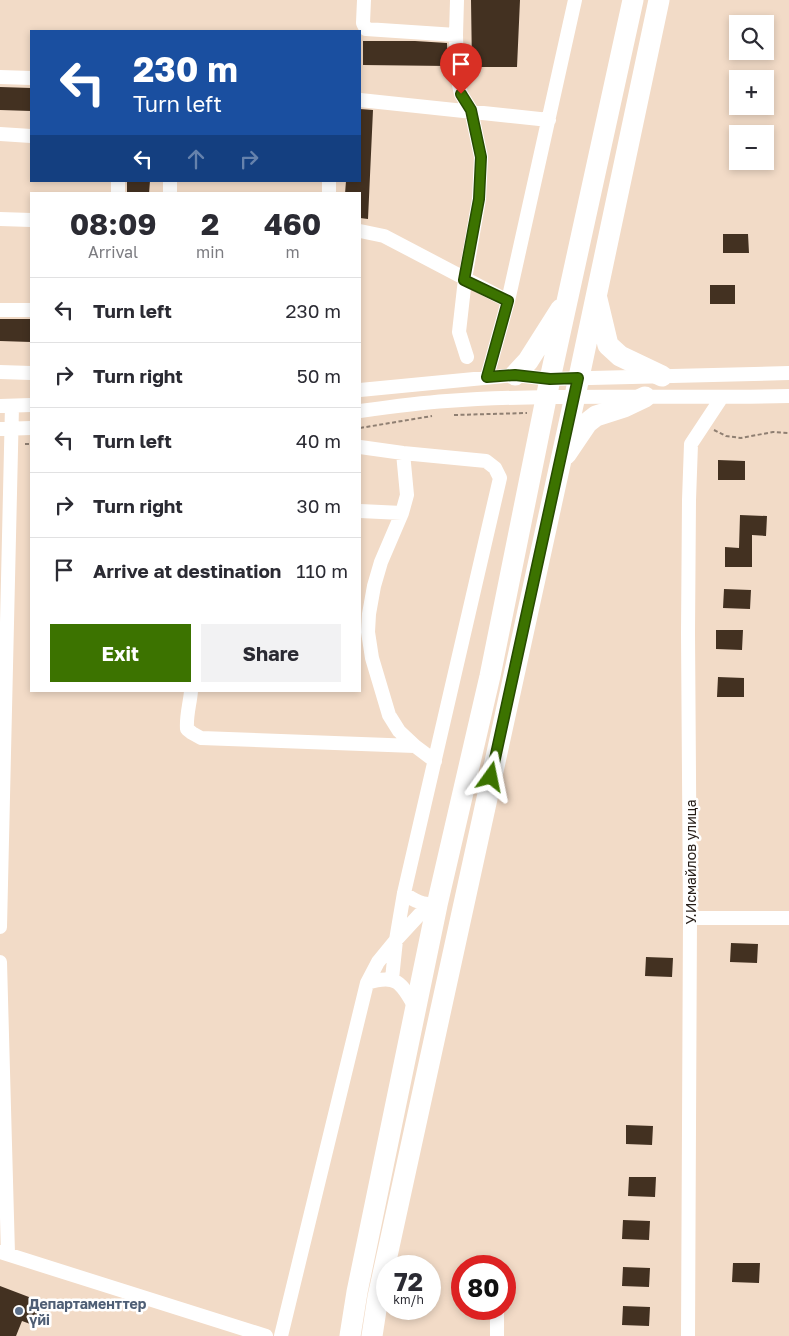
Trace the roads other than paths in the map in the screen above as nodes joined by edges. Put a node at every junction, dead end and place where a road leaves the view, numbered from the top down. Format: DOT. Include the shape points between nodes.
graph roads {
  1 [pos="364,0"];
  2 [pos="457,0"];
  3 [pos="575,0"];
  4 [pos="633,0"];
  5 [pos="659,0"];
  6 [pos="456,35"];
  7 [pos="0,77"];
  8 [pos="30,78"];
  9 [pos="361,100"];
  10 [pos="471,110"];
  11 [pos="549,120"];
  12 [pos="0,134"];
  13 [pos="30,136"];
  14 [pos="0,219"];
  15 [pos="30,220"];
  16 [pos="361,231"];
  17 [pos="464,280"];
  18 [pos="570,294"];
  19 [pos="595,295"];
  20 [pos="508,301"];
  21 [pos="0,310"];
  22 [pos="30,310"];
  23 [pos="467,357"];
  24 [pos="0,372"];
  25 [pos="30,373"];
  26 [pos="789,373"];
  27 [pos="515,375"];
  28 [pos="662,376"];
  29 [pos="487,377"];
  30 [pos="576,387"];
  31 [pos="361,390"];
  32 [pos="547,396"];
  33 [pos="789,396"];
  34 [pos="645,397"];
  35 [pos="722,397"];
  36 [pos="30,405"];
  37 [pos="6,406"];
  38 [pos="361,411"];
  39 [pos="30,428"];
  40 [pos="3,429"];
  41 [pos="361,447"];
  42 [pos="403,453"];
  43 [pos="559,464"];
  44 [pos="361,511"];
  45 [pos="402,513"];
  46 [pos="490,676"];
  47 [pos="512,681"];
  48 [pos="191,692"];
  49 [pos="415,746"];
  50 [pos="435,761"];
  51 [pos="404,893"];
  52 [pos="437,905"];
  53 [pos="690,918"];
  54 [pos="789,918"];
  55 [pos="0,927"];
  56 [pos="396,940"];
  57 [pos="0,962"];
  58 [pos="392,980"];
  59 [pos="367,983"];
  60 [pos="416,1009"];
  61 [pos="4,1253"];
  62 [pos="497,1320"];
  63 [pos="266,1336"];
  64 [pos="281,1336"];
  65 [pos="350,1336"];
  66 [pos="372,1336"];
  67 [pos="497,1336"];
  68 [pos="688,1336"];
  1 -- 6 [label="street" via="363,23 366,29"];
  2 -- 6 [label="street"];
  3 -- 11 [label="street"];
  4 -- 18 [label="highway"];
  5 -- 19 [label="highway"];
  6 -- 10 [label="street" via="457,76 461,94"];
  7 -- 8 [label="street"];
  9 -- 10 [label="street"];
  10 -- 11 [label="street"];
  10 -- 17 [label="street" via="481,157 479,199"];
  11 -- 20 [label="street"];
  12 -- 13 [label="street"];
  14 -- 15 [label="street"];
  16 -- 17 [label="street" via="384,236"];
  17 -- 20 [label="street"];
  17 -- 23 [label="street" via="459,332"];
  18 -- 27 [label="highway" via="528,361"];
  18 -- 32 [label="highway"];
  19 -- 28 [label="highway" via="608,345 620,356"];
  19 -- 30 [label="highway"];
  20 -- 29 [label="street"];
  21 -- 22 [label="street"];
  24 -- 25 [label="street"];
  26 -- 28 [label="street"];
  27 -- 29 [label="street"];
  27 -- 32 [label="street"];
  28 -- 30 [label="street"];
  29 -- 31 [label="street"];
  30 -- 32 [label="street"];
  30 -- 34 [label="street"];
  30 -- 43 [label="highway"];
  32 -- 38 [label="street" via="446,401"];
  32 -- 46 [label="highway"];
  33 -- 35 [label="street"];
  34 -- 35 [label="street"];
  34 -- 43 [label="highway" via="596,416 587,423"];
  35 -- 53 [label="street, У.Исмайлов улица" via="691,444 688,633"];
  36 -- 37 [label="street"];
  37 -- 40 [label="street"];
  39 -- 40 [label="street"];
  40 -- 55 [label="street"];
  41 -- 42 [label="street"];
  42 -- 45 [label="street" via="407,495"];
  42 -- 50 [label="street" via="486,461 500,478"];
  43 -- 47 [label="highway"];
  44 -- 45 [label="street"];
  45 -- 49 [label="street" via="374,586 368,632 372,658 390,715 399,731"];
  46 -- 47 [label="highway"];
  46 -- 52 [label="highway"];
  47 -- 66 [label="highway"];
  48 -- 49 [label="street" via="186,714 187,728 201,738"];
  49 -- 50 [label="street"];
  50 -- 51 [label="street"];
  51 -- 52 [label="street" via="420,904"];
  51 -- 56 [label="street"];
  52 -- 56 [label="street" via="420,914"];
  52 -- 60 [label="highway"];
  53 -- 54 [label="street"];
  53 -- 68 [label="street, У.Исмайлов улица"];
  56 -- 58 [label="street"];
  56 -- 59 [label="street" via="378,962"];
  57 -- 61 [label="street"];
  58 -- 59 [label="street" via="381,978"];
  58 -- 60 [label="street" via="402,985"];
  59 -- 64 [label="street"];
  60 -- 65 [label="highway"];
  61 -- 63 [label="street"];
  62 -- 67 [label="street"];
}
